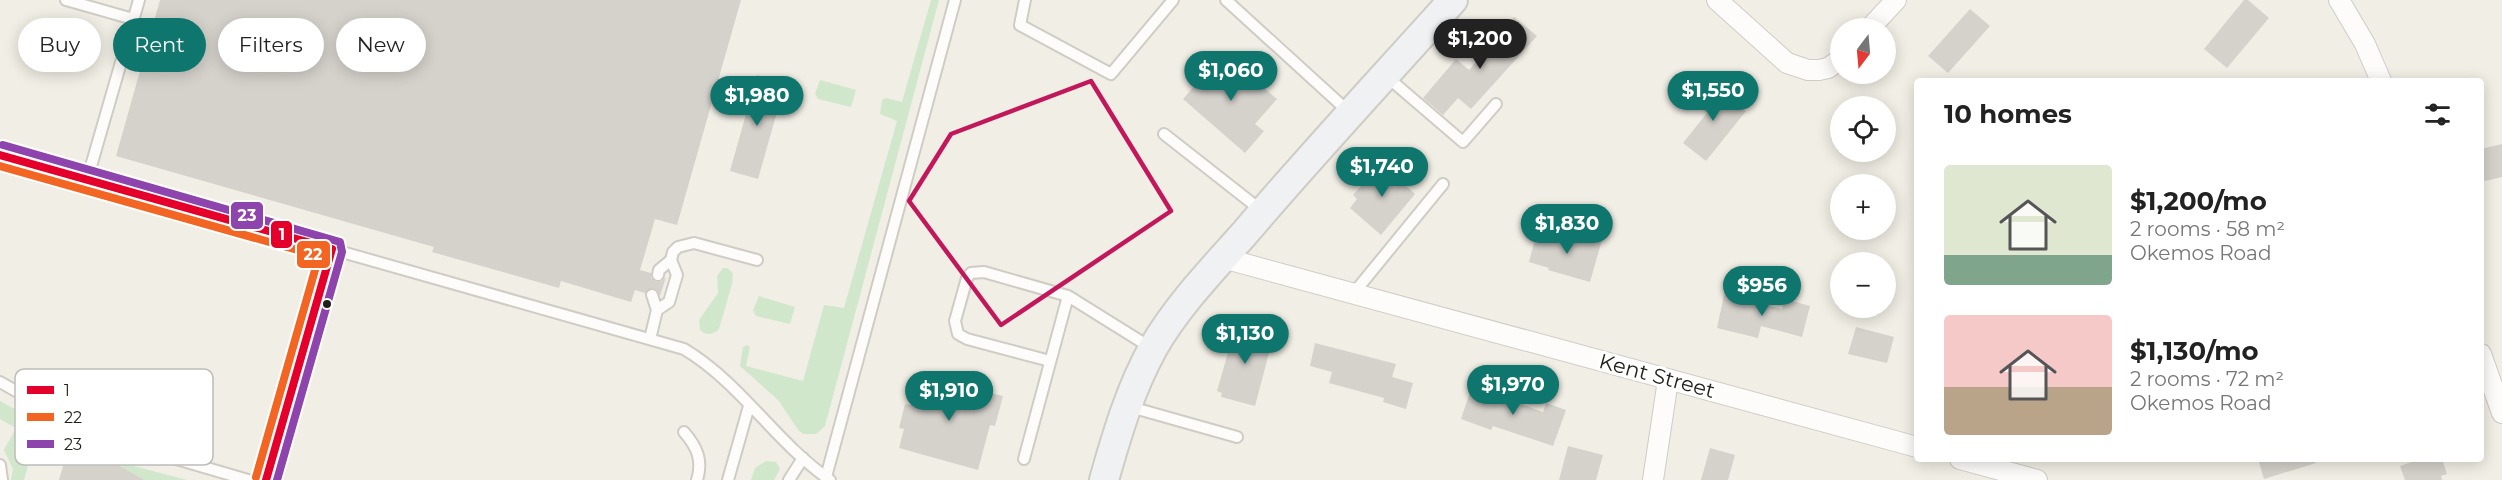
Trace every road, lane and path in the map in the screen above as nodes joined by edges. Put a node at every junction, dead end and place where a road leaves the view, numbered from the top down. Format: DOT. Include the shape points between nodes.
graph roads {
  1 [pos="66,0"];
  2 [pos="139,0"];
  3 [pos="955,0"];
  4 [pos="1025,0"];
  5 [pos="1173,0"];
  6 [pos="1226,0"];
  7 [pos="1454,0"];
  8 [pos="1717,0"];
  9 [pos="1896,0"];
  10 [pos="2341,1"];
  11 [pos="129,18"];
  12 [pos="133,18"];
  13 [pos="1879,18"];
  14 [pos="1830,67"];
  15 [pos="118,72"];
  16 [pos="1386,75"];
  17 [pos="2380,78"];
  18 [pos="1496,104"];
  19 [pos="1351,114"];
  20 [pos="1164,134"];
  21 [pos="0,155"];
  22 [pos="87,180"];
  23 [pos="1443,184"];
  24 [pos="1263,212"];
  25 [pos="332,249"];
  26 [pos="1223,258"];
  27 [pos="671,260"];
  28 [pos="757,260"];
  29 [pos="658,275"];
  30 [pos="1353,294"];
  31 [pos="652,295"];
  32 [pos="1068,296"];
  33 [pos="657,310"];
  34 [pos="650,339"];
  35 [pos="1153,349"];
  36 [pos="1050,361"];
  37 [pos="2484,362"];
  38 [pos="1668,380"];
  39 [pos="0,382"];
  40 [pos="15,390"];
  41 [pos="749,406"];
  42 [pos="1126,406"];
  43 [pos="2502,413"];
  44 [pos="684,432"];
  45 [pos="1237,437"];
  46 [pos="1914,446"];
  47 [pos="803,458"];
  48 [pos="1024,459"];
  49 [pos="1971,462"];
  50 [pos="0,465"];
  51 [pos="197,465"];
  52 [pos="828,478"];
  53 [pos="2,480"];
  54 [pos="248,480"];
  55 [pos="266,480"];
  56 [pos="698,480"];
  57 [pos="728,480"];
  58 [pos="789,480"];
  59 [pos="1104,480"];
  60 [pos="1653,480"];
  61 [pos="2037,480"];
  1 -- 11 [label="lane"];
  2 -- 12 [label="lane"];
  3 -- 52 [label="lane"];
  4 -- 5 [label="lane" via="1020,25 1111,74"];
  6 -- 19 [label="lane"];
  7 -- 16 [label="main road"];
  8 -- 14 [label="street" via="1787,63 1808,70"];
  9 -- 13 [label="street"];
  10 -- 17 [label="street"];
  15 -- 22 [label="lane"];
  16 -- 18 [label="lane" via="1463,142"];
  16 -- 19 [label="main road"];
  19 -- 24 [label="main road"];
  20 -- 24 [label="lane"];
  21 -- 22 [label="lane"];
  22 -- 25 [label="lane"];
  23 -- 30 [label="lane"];
  24 -- 26 [label="main road"];
  25 -- 34 [label="lane"];
  25 -- 55 [label="lane"];
  26 -- 30 [label="street, Kent Street"];
  26 -- 35 [label="main road"];
  27 -- 28 [label="lane" via="678,247 694,243"];
  27 -- 29 [label="lane"];
  27 -- 33 [label="lane" via="677,275 669,302"];
  30 -- 38 [label="street, Kent Street"];
  31 -- 33 [label="lane"];
  32 -- 35 [label="lane"];
  32 -- 36 [label="lane"];
  32 -- 36 [label="lane" via="975,271 967,278 955,321 962,337"];
  33 -- 34 [label="lane"];
  34 -- 41 [label="lane" via="684,349 704,361"];
  35 -- 42 [label="main road"];
  36 -- 48 [label="lane"];
  37 -- 43 [label="street"];
  38 -- 46 [label="street, Kent Street"];
  38 -- 60 [label="street"];
  39 -- 40 [label="lane"];
  41 -- 47 [label="lane"];
  41 -- 57 [label="lane"];
  42 -- 45 [label="lane"];
  42 -- 59 [label="main road"];
  44 -- 56 [label="lane" via="699,456"];
  47 -- 52 [label="lane"];
  47 -- 58 [label="lane"];
  49 -- 61 [label="street"];
  50 -- 53 [label="lane"];
  51 -- 54 [label="lane"];
}
